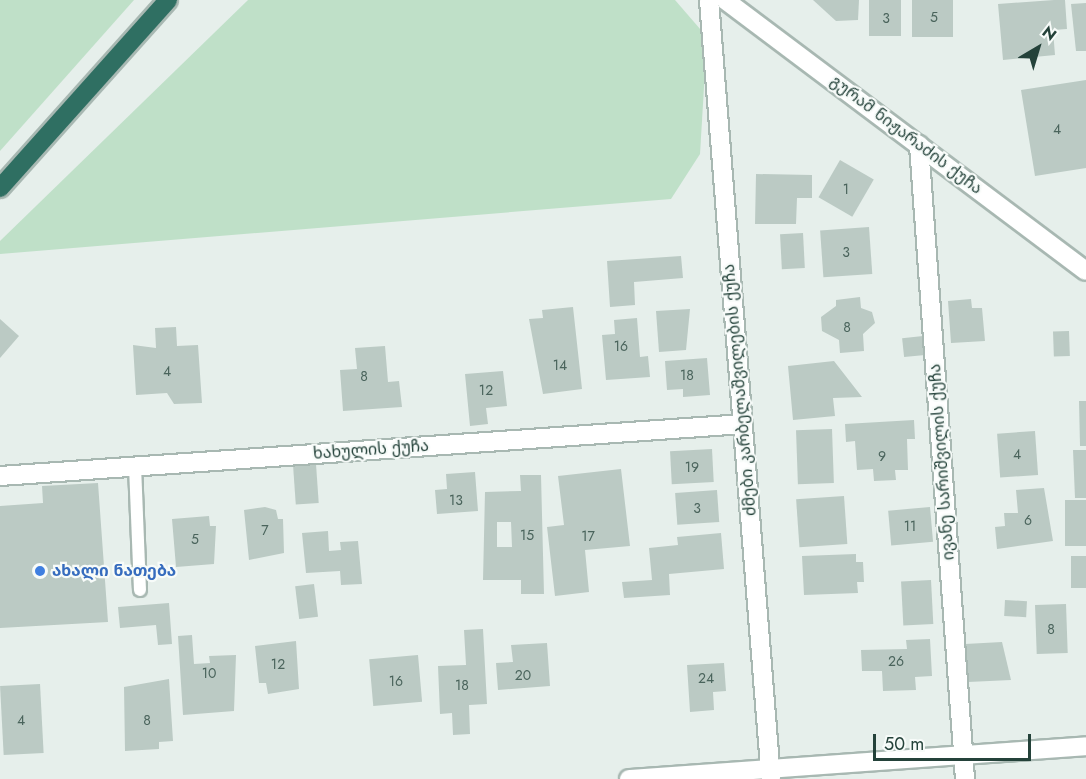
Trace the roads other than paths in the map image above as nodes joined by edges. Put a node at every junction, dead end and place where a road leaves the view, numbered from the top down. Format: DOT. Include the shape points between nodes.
graph roads {
  1 [pos="168,0"];
  2 [pos="709,0"];
  3 [pos="725,0"];
  4 [pos="920,146"];
  5 [pos="0,188"];
  6 [pos="1086,271"];
  7 [pos="743,424"];
  8 [pos="135,466"];
  9 [pos="0,476"];
  10 [pos="140,591"];
  11 [pos="1086,746"];
  12 [pos="963,755"];
  13 [pos="771,774"];
  14 [pos="629,779"];
  15 [pos="965,779"];
  1 -- 5 [label="highway"];
  2 -- 7 [label="street, ძმები კარბელაშვილების ქუჩა"];
  3 -- 4 [label="street, გურამ ნიჟარაძის ქუჩა"];
  4 -- 6 [label="street, გურამ ნიჟარაძის ქუჩა"];
  4 -- 12 [label="street, ივანე სარიშვილის ქუჩა"];
  7 -- 8 [label="street, ხახულის ქუჩა"];
  7 -- 13 [label="street, ძმები კარბელაშვილების ქუჩა"];
  8 -- 9 [label="street, ხახულის ქუჩა"];
  8 -- 10 [label="lane"];
  11 -- 12 [label="street"];
  12 -- 13 [label="street"];
  12 -- 15 [label="street, ივანე სარიშვილის ქუჩა"];
  13 -- 14 [label="street"];
}
